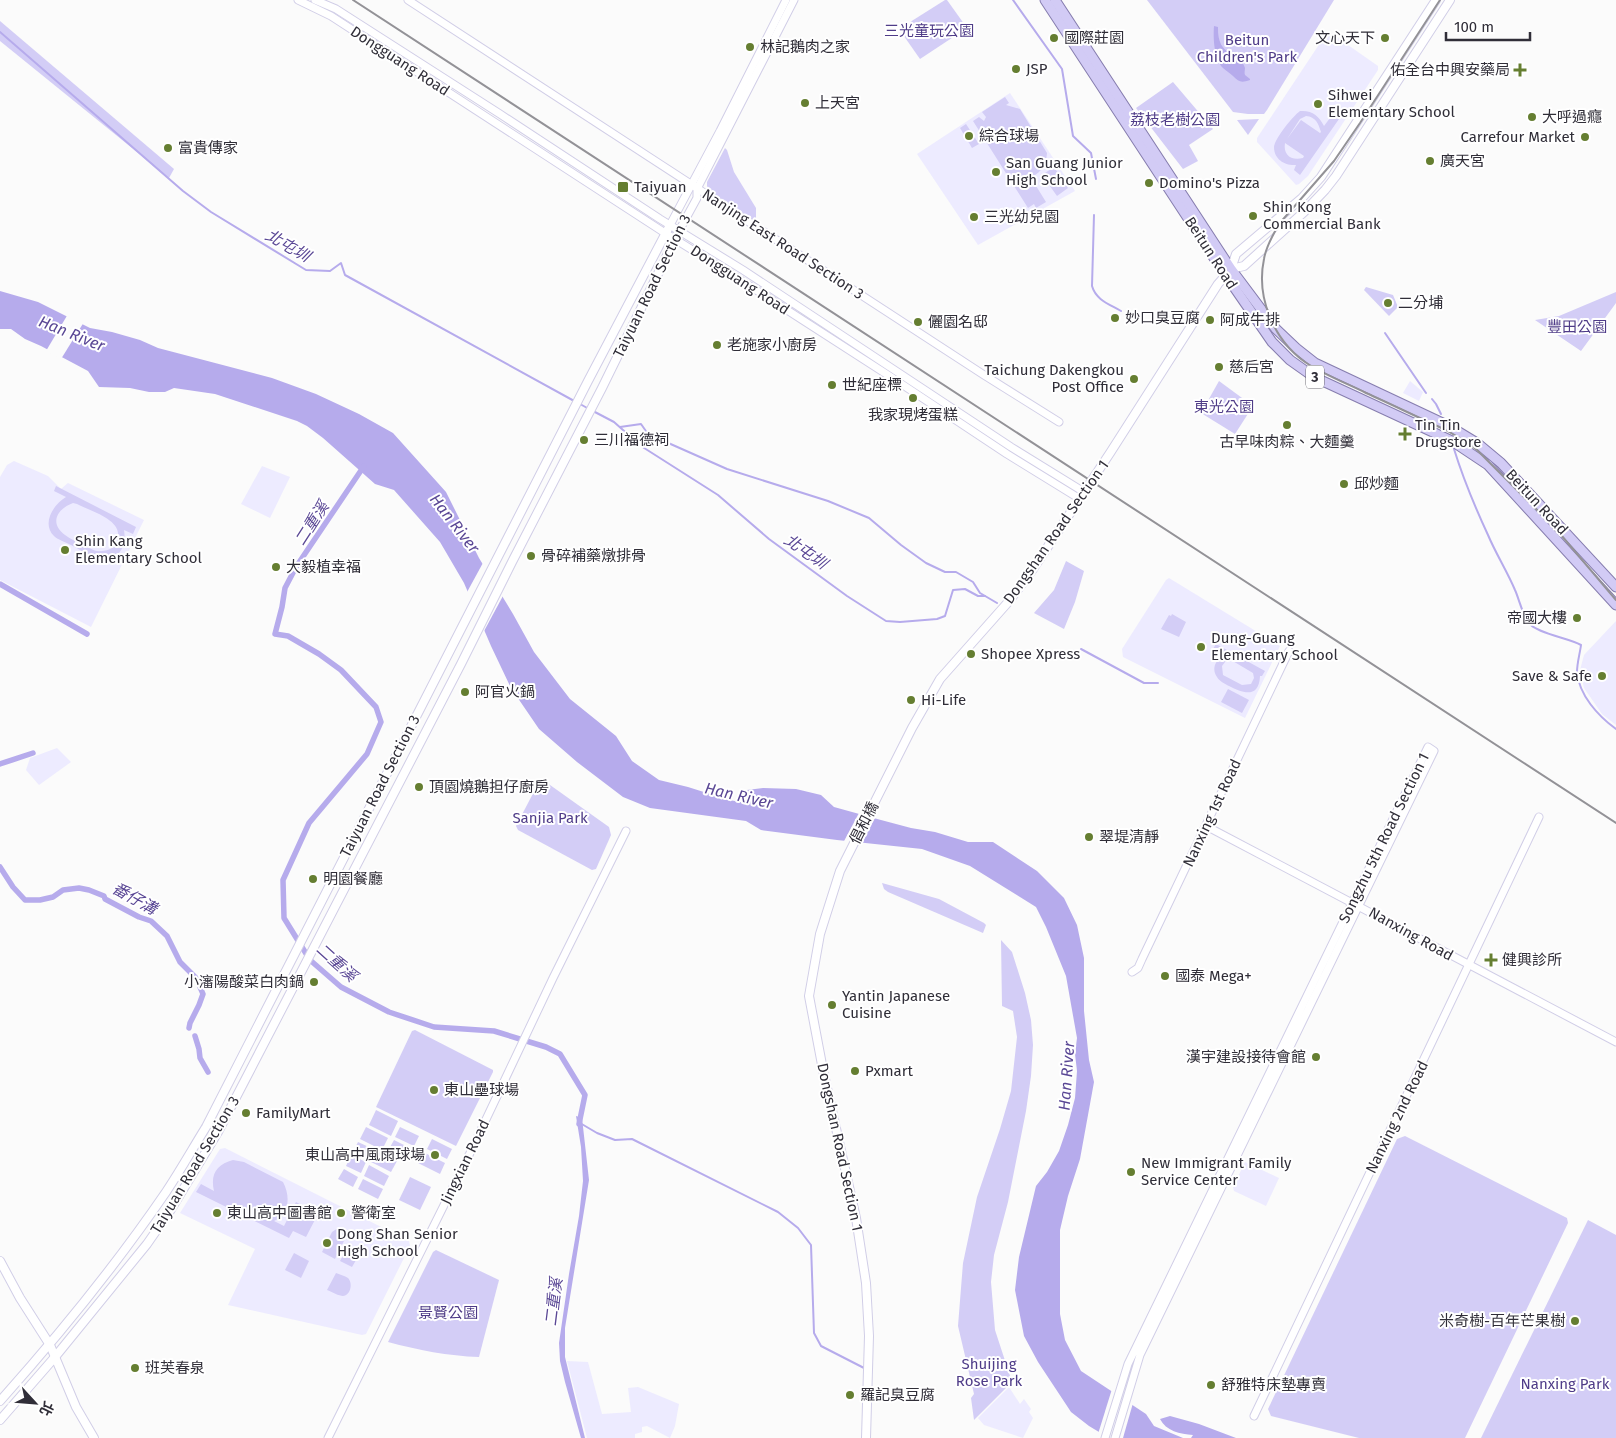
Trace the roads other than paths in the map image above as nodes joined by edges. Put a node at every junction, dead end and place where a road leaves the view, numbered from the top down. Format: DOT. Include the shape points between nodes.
graph roads {
  1 [pos="298,0"];
  2 [pos="408,0"];
  3 [pos="786,0"];
  4 [pos="794,0"];
  5 [pos="1045,0"];
  6 [pos="1055,0"];
  7 [pos="1436,0"];
  8 [pos="1450,0"];
  9 [pos="316,4"];
  10 [pos="694,187"];
  11 [pos="670,225"];
  12 [pos="679,231"];
  13 [pos="665,233"];
  14 [pos="675,239"];
  15 [pos="1228,272"];
  16 [pos="1059,422"];
  17 [pos="1082,496"];
  18 [pos="1616,587"];
  19 [pos="1616,605"];
  20 [pos="1289,651"];
  21 [pos="883,785"];
  22 [pos="1539,817"];
  23 [pos="1206,826"];
  24 [pos="626,831"];
  25 [pos="845,861"];
  26 [pos="1356,904"];
  27 [pos="1469,966"];
  28 [pos="1132,972"];
  29 [pos="1616,1042"];
  30 [pos="0,1260"];
  31 [pos="50,1345"];
  32 [pos="55,1357"];
  33 [pos="0,1401"];
  34 [pos="1254,1416"];
  35 [pos="0,1420"];
  36 [pos="94,1438"];
  37 [pos="328,1438"];
  38 [pos="866,1438"];
  39 [pos="1105,1438"];
  40 [pos="1115,1438"];
  1 -- 9 [label="street, Dongguang Road"];
  2 -- 10 [label="street, Nanjing East Road Section 3"];
  3 -- 10 [label="street, Taiyuan Road Section 3"];
  4 -- 10 [label="street, Taiyuan Road Section 3"];
  5 -- 15 [label="main road, Beitun Road / 3"];
  6 -- 15 [label="main road, Beitun Road / 3"];
  7 -- 15 [label="main road, Dongshan Road Section 1" via="1321,177 1302,198 1236,254"];
  8 -- 15 [label="main road" via="1325,190 1244,266"];
  9 -- 11 [label="street, Dongguang Road" via="336,10"];
  9 -- 13 [label="street, Dongguang Road"];
  10 -- 11 [label="street, Taiyuan Road Section 3"];
  10 -- 12 [label="street, Taiyuan Road Section 3" via="697,198"];
  10 -- 16 [label="street, Nanjing East Road Section 3"];
  11 -- 12 [label="street, Dongguang Road"];
  11 -- 13 [label="main road, Taiyuan Road Section 3"];
  12 -- 14 [label="main road, Taiyuan Road Section 3"];
  12 -- 17 [label="street, Dongguang Road" via="743,270"];
  13 -- 14 [label="street, Dongguang Road"];
  13 -- 31 [label="main road, Taiyuan Road Section 3" via="206,1126 167,1191"];
  14 -- 17 [label="street, Dongguang Road" via="1007,454"];
  14 -- 32 [label="main road, Taiyuan Road Section 3" via="464,658 218,1132 147,1244"];
  15 -- 17 [label="main road, Dongshan Road Section 1" via="1178,344"];
  15 -- 18 [label="main road, Beitun Road / 3" via="1276,329 1308,358 1449,426 1477,443 1501,463"];
  15 -- 19 [label="main road, Beitun Road / 3" via="1268,337 1284,354 1329,384 1452,441 1488,465"];
  17 -- 21 [label="main road, Dongshan Road Section 1" via="1010,600 940,679"];
  20 -- 23 [label="street, Nanxing 1st Road"];
  21 -- 25 [label="main road, 倡和橋"];
  22 -- 27 [label="street, Nanxing 2nd Road"];
  23 -- 26 [label="street, Nanxing Road"];
  23 -- 28 [label="street, Nanxing 1st Road" via="1138,968"];
  24 -- 37 [label="street, Jingxian Road"];
  25 -- 38 [label="main road, Dongshan Road Section 1" via="820,934 809,996 856,1218 866,1283 869,1336"];
  26 -- 26 [label="street, Songzhu 5th Road Section 1" via="1434,751 1428,748"];
  26 -- 27 [label="street, Nanxing Road"];
  26 -- 39 [label="street, Songzhu 5th Road Section 1" via="1128,1364"];
  26 -- 40 [label="street, Songzhu 5th Road Section 1" via="1140,1355"];
  27 -- 29 [label="street, Nanxing Road"];
  27 -- 34 [label="street, Nanxing 2nd Road"];
  30 -- 31 [label="main road"];
  31 -- 32 [label="main road"];
  31 -- 33 [label="main road, Taiyuan Road Section 3"];
  32 -- 35 [label="main road, Taiyuan Road Section 3"];
  32 -- 36 [label="main road" via="76,1407"];
}
